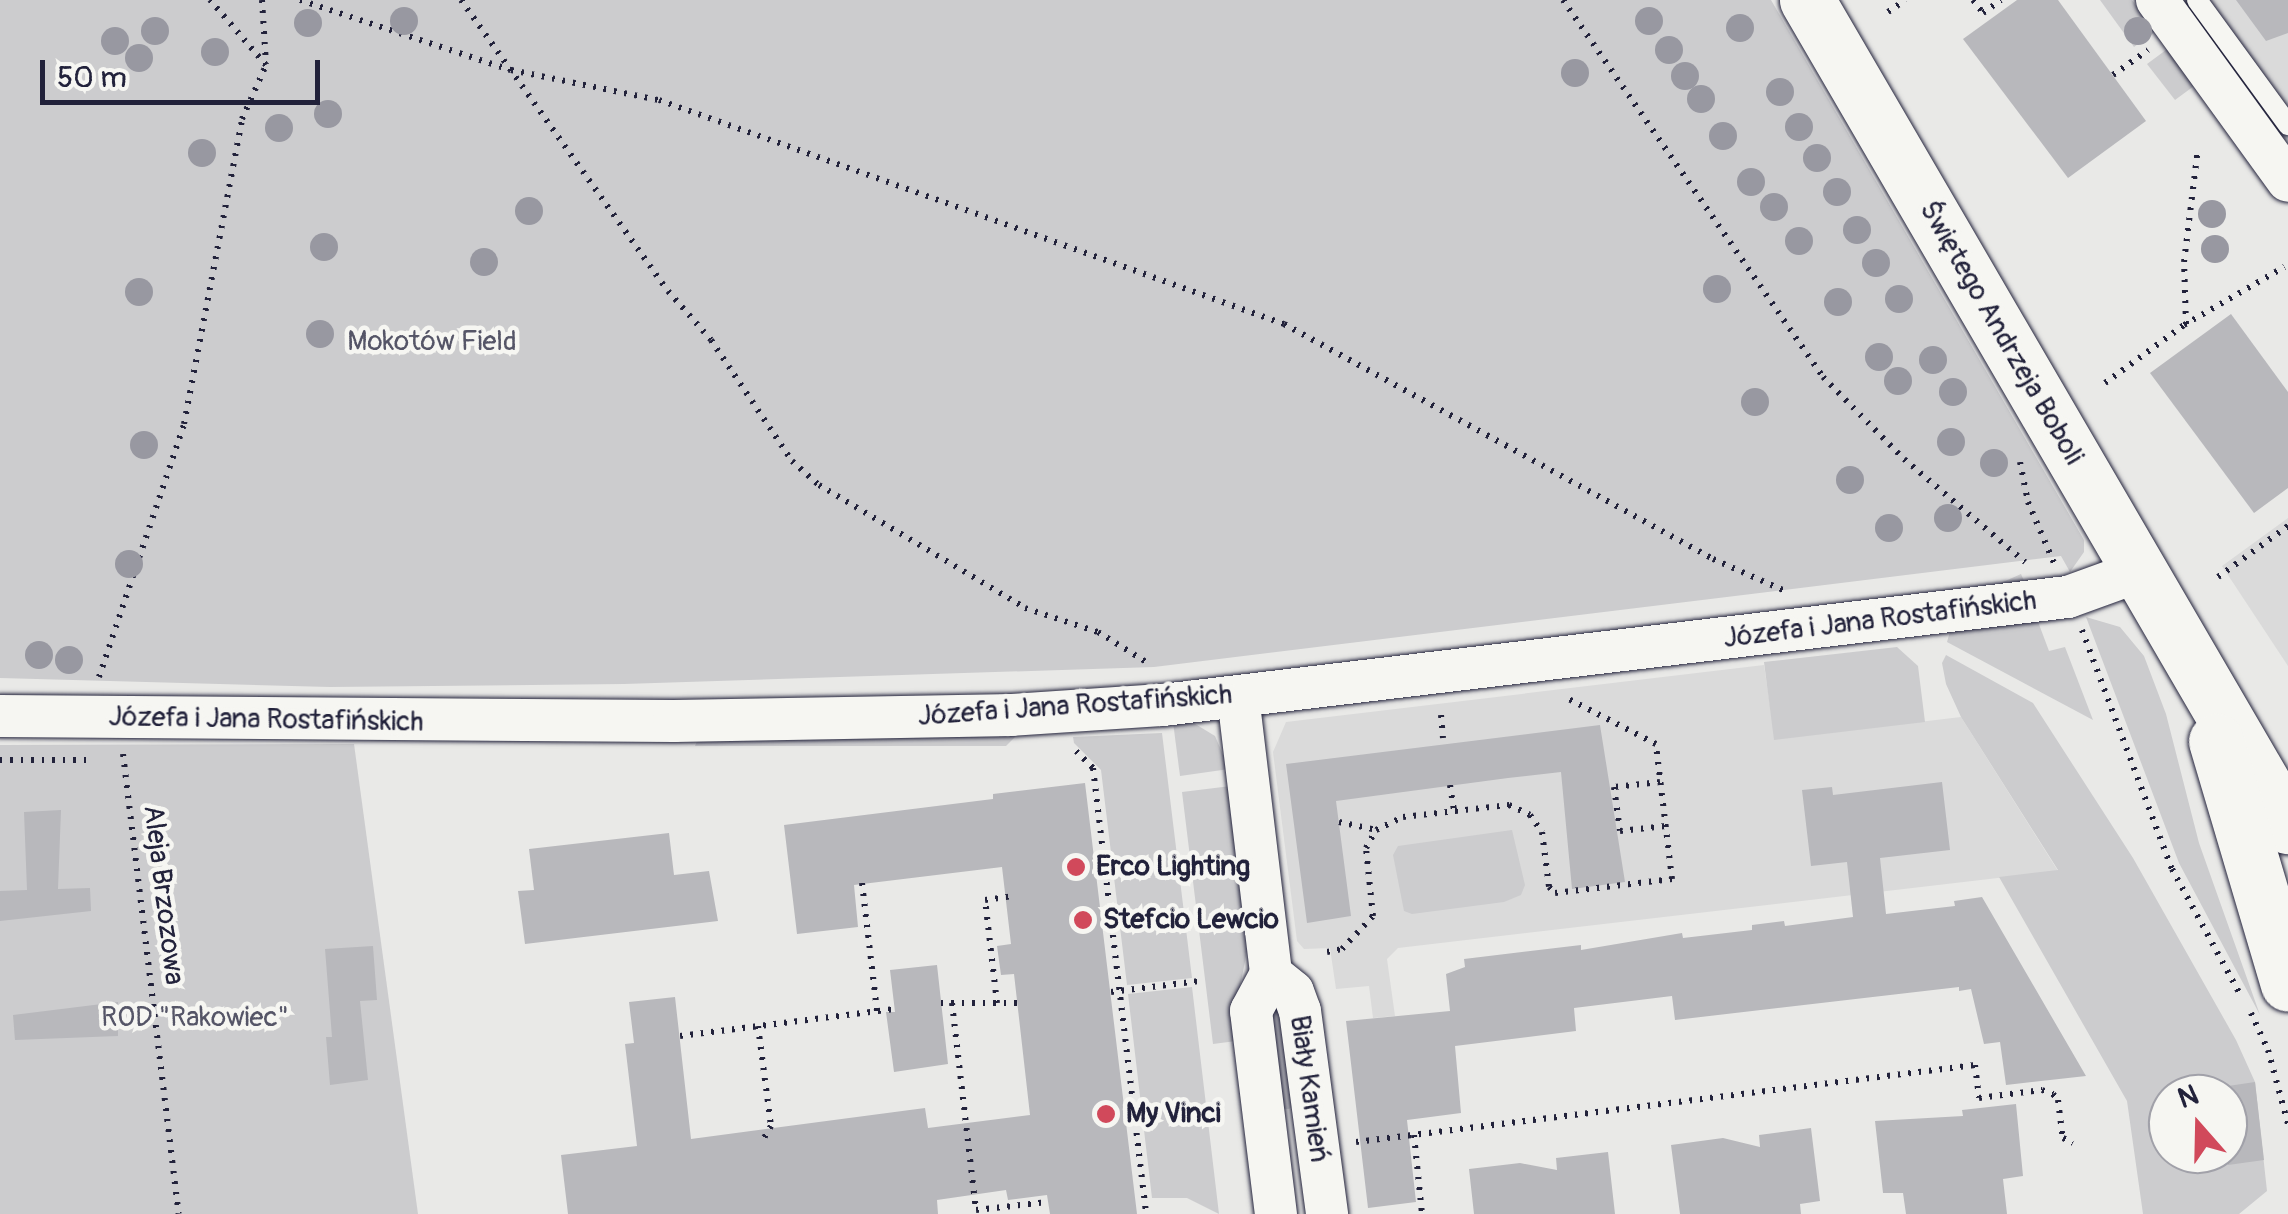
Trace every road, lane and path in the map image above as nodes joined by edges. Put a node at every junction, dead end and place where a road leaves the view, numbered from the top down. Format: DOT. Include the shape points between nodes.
graph roads {
  1 [pos="210,0"];
  2 [pos="262,0"];
  3 [pos="300,0"];
  4 [pos="461,0"];
  5 [pos="1563,0"];
  6 [pos="1807,0"];
  7 [pos="1905,0"];
  8 [pos="1973,0"];
  9 [pos="2001,0"];
  10 [pos="2156,0"];
  11 [pos="2196,0"];
  12 [pos="1989,8"];
  13 [pos="1888,12"];
  14 [pos="1995,16"];
  15 [pos="266,65"];
  16 [pos="511,70"];
  17 [pos="2288,125"];
  18 [pos="2198,148"];
  19 [pos="2288,181"];
  20 [pos="2284,267"];
  21 [pos="2186,324"];
  22 [pos="2105,383"];
  23 [pos="2288,526"];
  24 [pos="2030,566"];
  25 [pos="2140,572"];
  26 [pos="2218,577"];
  27 [pos="1798,595"];
  28 [pos="2075,614"];
  29 [pos="2195,666"];
  30 [pos="1160,672"];
  31 [pos="94,688"];
  32 [pos="1238,696"];
  33 [pos="1555,701"];
  34 [pos="1439,703"];
  35 [pos="1460,713"];
  36 [pos="0,716"];
  37 [pos="1440,716"];
  38 [pos="1443,738"];
  39 [pos="1068,744"];
  40 [pos="0,760"];
  41 [pos="1660,782"];
  42 [pos="1450,786"];
  43 [pos="1454,811"];
  44 [pos="1338,822"];
  45 [pos="1666,826"];
  46 [pos="2288,826"];
  47 [pos="1376,830"];
  48 [pos="862,884"];
  49 [pos="1013,896"];
  50 [pos="1327,952"];
  51 [pos="1198,981"];
  52 [pos="2288,984"];
  53 [pos="1115,991"];
  54 [pos="941,1003"];
  55 [pos="952,1003"];
  56 [pos="997,1003"];
  57 [pos="1018,1003"];
  58 [pos="894,1009"];
  59 [pos="878,1011"];
  60 [pos="758,1026"];
  61 [pos="680,1036"];
  62 [pos="1290,1123"];
  63 [pos="2288,1124"];
  64 [pos="1414,1134"];
  65 [pos="764,1138"];
  66 [pos="1350,1142"];
  67 [pos="2074,1143"];
  68 [pos="1048,1202"];
  69 [pos="179,1214"];
  70 [pos="1146,1214"];
  71 [pos="1276,1214"];
  72 [pos="1326,1214"];
  73 [pos="1422,1214"];
  1 -- 15 [label="path"];
  2 -- 15 [label="path"];
  3 -- 16 [label="path"];
  4 -- 16 [label="path"];
  5 -- 24 [label="path" via="1823,377 1877,434"];
  6 -- 25 [label="main road, Świętego Andrzeja Boboli"];
  7 -- 13 [label="path"];
  8 -- 12 [label="path" via="1982,13"];
  9 -- 12 [label="path"];
  10 -- 19 [label="street"];
  11 -- 17 [label="lane"];
  12 -- 14 [label="path"];
  15 -- 31 [label="path" via="242,119 184,424"];
  16 -- 27 [label="path" via="659,100 1284,324 1713,559"];
  16 -- 30 [label="path" via="668,291 712,340 792,461 818,485 1025,608 1098,632"];
  18 -- 21 [label="path" via="2184,262"];
  20 -- 21 [label="path"];
  21 -- 22 [label="path"];
  23 -- 26 [label="path"];
  25 -- 29 [label="main road, Świętego Andrzeja Boboli"];
  25 -- 32 [label="street, Józefa i Jana Rostafińskich" via="2068,597"];
  28 -- 63 [label="path" via="2172,869 2268,1050"];
  29 -- 46 [label="main road, Świętego Andrzeja Boboli"];
  29 -- 52 [label="main road, Świętego Andrzeja Boboli"];
  32 -- 36 [label="street, Józefa i Jana Rostafińskich" via="1022,714 750,720"];
  32 -- 62 [label="street, Biały Kamień" via="1271,974 1293,992 1300,1012"];
  33 -- 41 [label="path" via="1574,698 1656,744"];
  34 -- 37 [label="path"];
  35 -- 37 [label="path"];
  37 -- 38 [label="path"];
  39 -- 53 [label="path" via="1093,768"];
  40 -- 69 [label="path, Aleja Brzozowa" via="123,760"];
  41 -- 45 [label="path"];
  41 -- 45 [label="path" via="1614,787 1620,831"];
  42 -- 43 [label="path"];
  43 -- 45 [label="path" via="1508,805 1530,815 1542,832 1549,886 1556,894 1672,879"];
  43 -- 47 [label="path" via="1403,817"];
  44 -- 47 [label="path"];
  47 -- 50 [label="path" via="1366,848 1373,916 1342,948"];
  48 -- 59 [label="path"];
  49 -- 56 [label="path" via="985,900"];
  51 -- 53 [label="path"];
  53 -- 70 [label="path"];
  54 -- 55 [label="path"];
  55 -- 56 [label="path"];
  55 -- 68 [label="path" via="976,1210"];
  56 -- 57 [label="path"];
  58 -- 59 [label="path"];
  59 -- 60 [label="path"];
  60 -- 61 [label="path"];
  60 -- 65 [label="path" via="771,1126"];
  62 -- 71 [label="street, Biały Kamień"];
  62 -- 72 [label="street, Biały Kamień"];
  64 -- 66 [label="path"];
  64 -- 67 [label="path" via="1976,1064 1980,1098 2053,1094 2064,1138"];
  64 -- 73 [label="path"];
}
